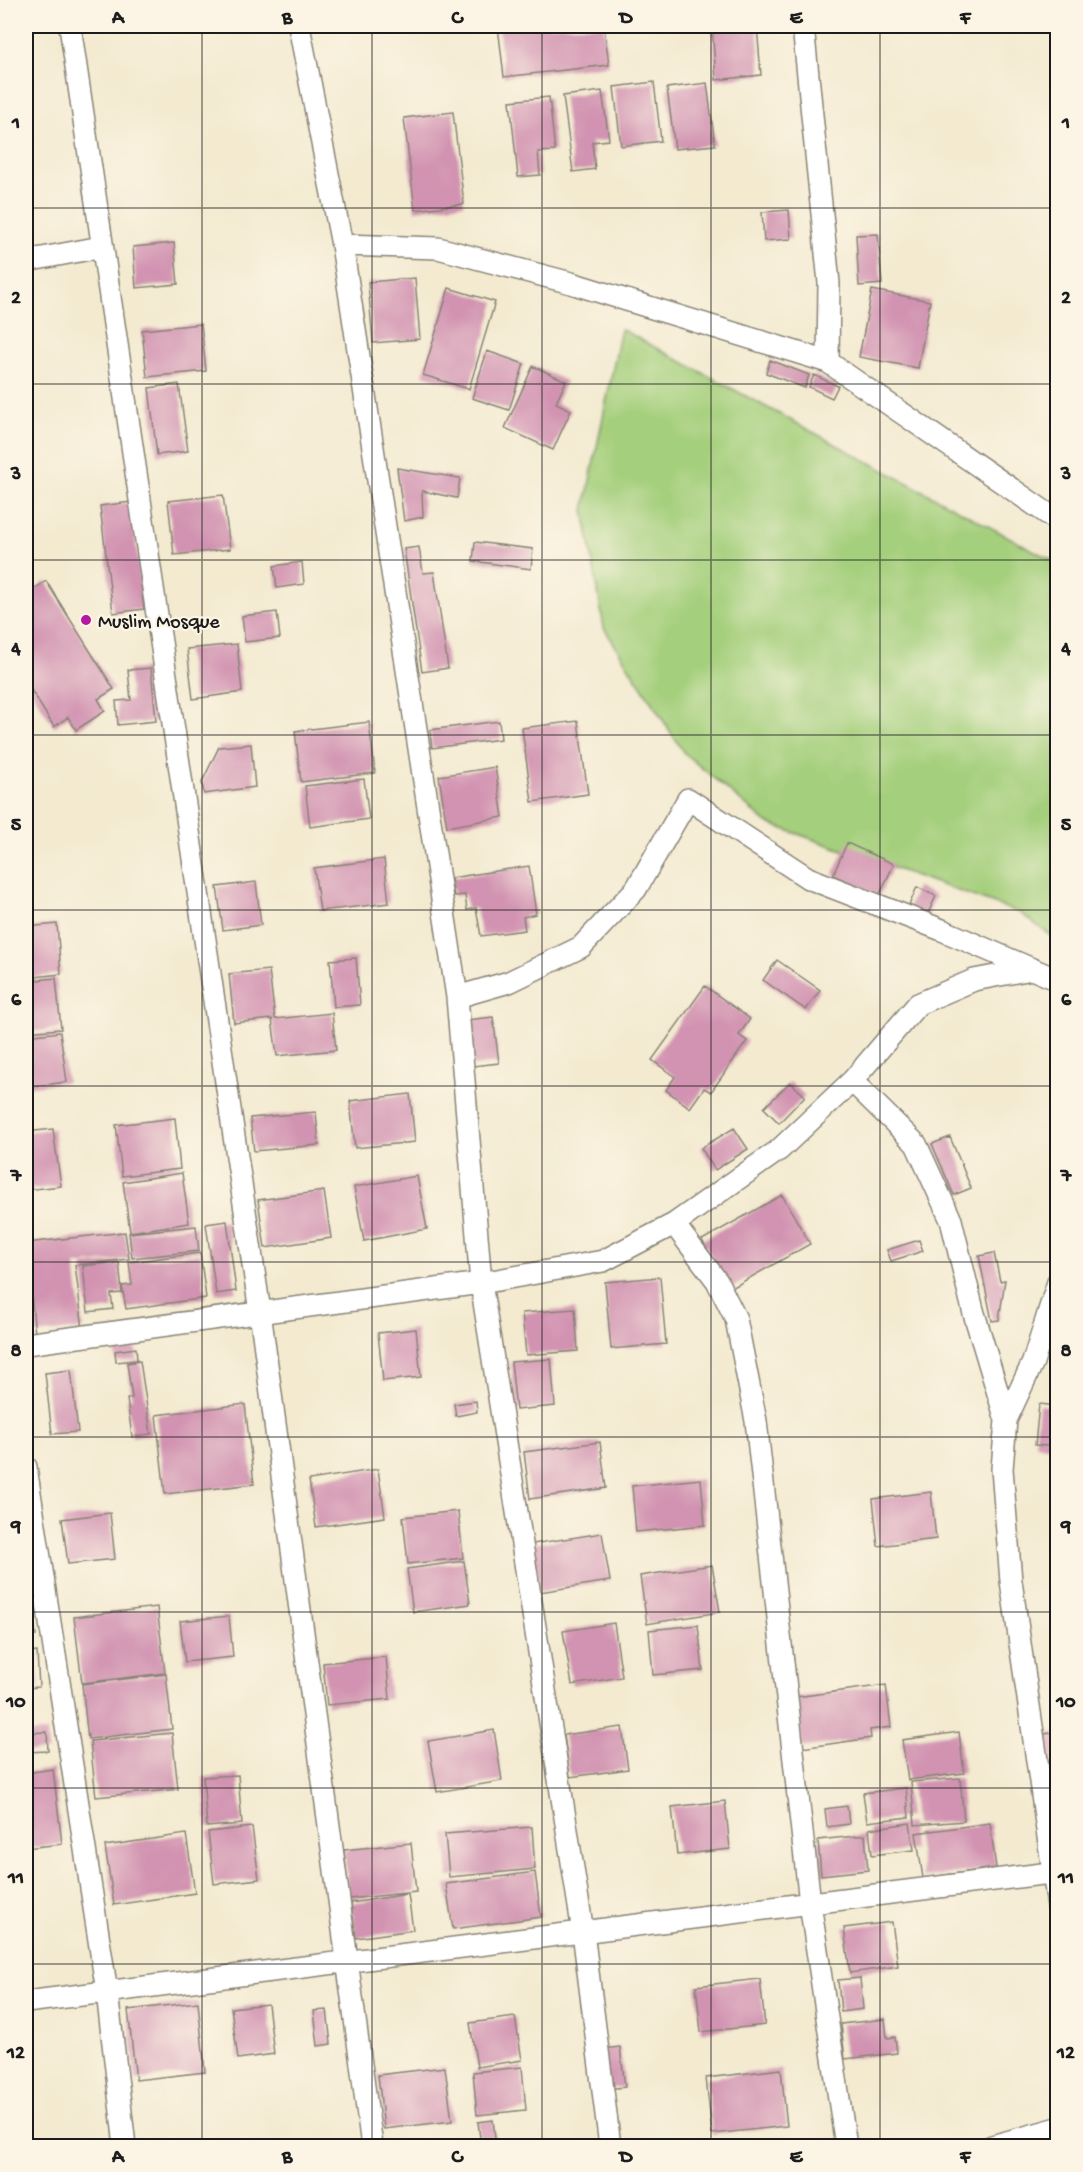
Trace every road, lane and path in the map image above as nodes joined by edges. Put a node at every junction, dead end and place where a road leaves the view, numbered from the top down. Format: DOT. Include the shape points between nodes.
graph roads {
  1 [pos="70,26"];
  2 [pos="299,26"];
  3 [pos="803,26"];
  4 [pos="342,245"];
  5 [pos="102,247"];
  6 [pos="26,261"];
  7 [pos="828,362"];
  8 [pos="1058,521"];
  9 [pos="1032,969"];
  10 [pos="1058,980"];
  11 [pos="457,997"];
  12 [pos="852,1081"];
  13 [pos="674,1224"];
  14 [pos="1058,1282"];
  15 [pos="481,1283"];
  16 [pos="260,1312"];
  17 [pos="26,1344"];
  18 [pos="1006,1420"];
  19 [pos="26,1467"];
  20 [pos="1055,1872"];
  21 [pos="810,1903"];
  22 [pos="1058,1906"];
  23 [pos="583,1932"];
  24 [pos="348,1962"];
  25 [pos="107,1992"];
  26 [pos="26,2002"];
  27 [pos="1058,2128"];
  28 [pos="125,2146"];
  29 [pos="372,2146"];
  30 [pos="610,2146"];
  31 [pos="846,2146"];
  32 [pos="992,2146"];
  1 -- 5 [label="street"];
  2 -- 4 [label="street"];
  3 -- 7 [label="street" via="829,283"];
  4 -- 7 [label="street" via="438,248 571,283"];
  4 -- 11 [label="street"];
  5 -- 6 [label="street"];
  5 -- 16 [label="street"];
  7 -- 8 [label="street"];
  9 -- 10 [label="street"];
  9 -- 11 [label="street" via="808,878 688,799 636,889 581,947 509,982"];
  9 -- 12 [label="street" via="974,980 918,1004"];
  11 -- 15 [label="street"];
  12 -- 13 [label="street" via="779,1150"];
  12 -- 18 [label="street" via="916,1144 951,1220"];
  13 -- 15 [label="street" via="603,1261"];
  13 -- 21 [label="street" via="717,1281 736,1319 756,1421"];
  14 -- 18 [label="street" via="1033,1362"];
  15 -- 16 [label="street"];
  15 -- 23 [label="street"];
  16 -- 17 [label="street"];
  16 -- 24 [label="street"];
  18 -- 20 [label="street" via="1002,1469 1011,1581"];
  19 -- 25 [label="street"];
  20 -- 21 [label="street"];
  20 -- 22 [label="street"];
  21 -- 23 [label="street"];
  21 -- 31 [label="street"];
  23 -- 24 [label="street"];
  23 -- 30 [label="street"];
  24 -- 25 [label="street"];
  24 -- 29 [label="street"];
  25 -- 26 [label="street"];
  25 -- 28 [label="street"];
  27 -- 32 [label="street"];
}
